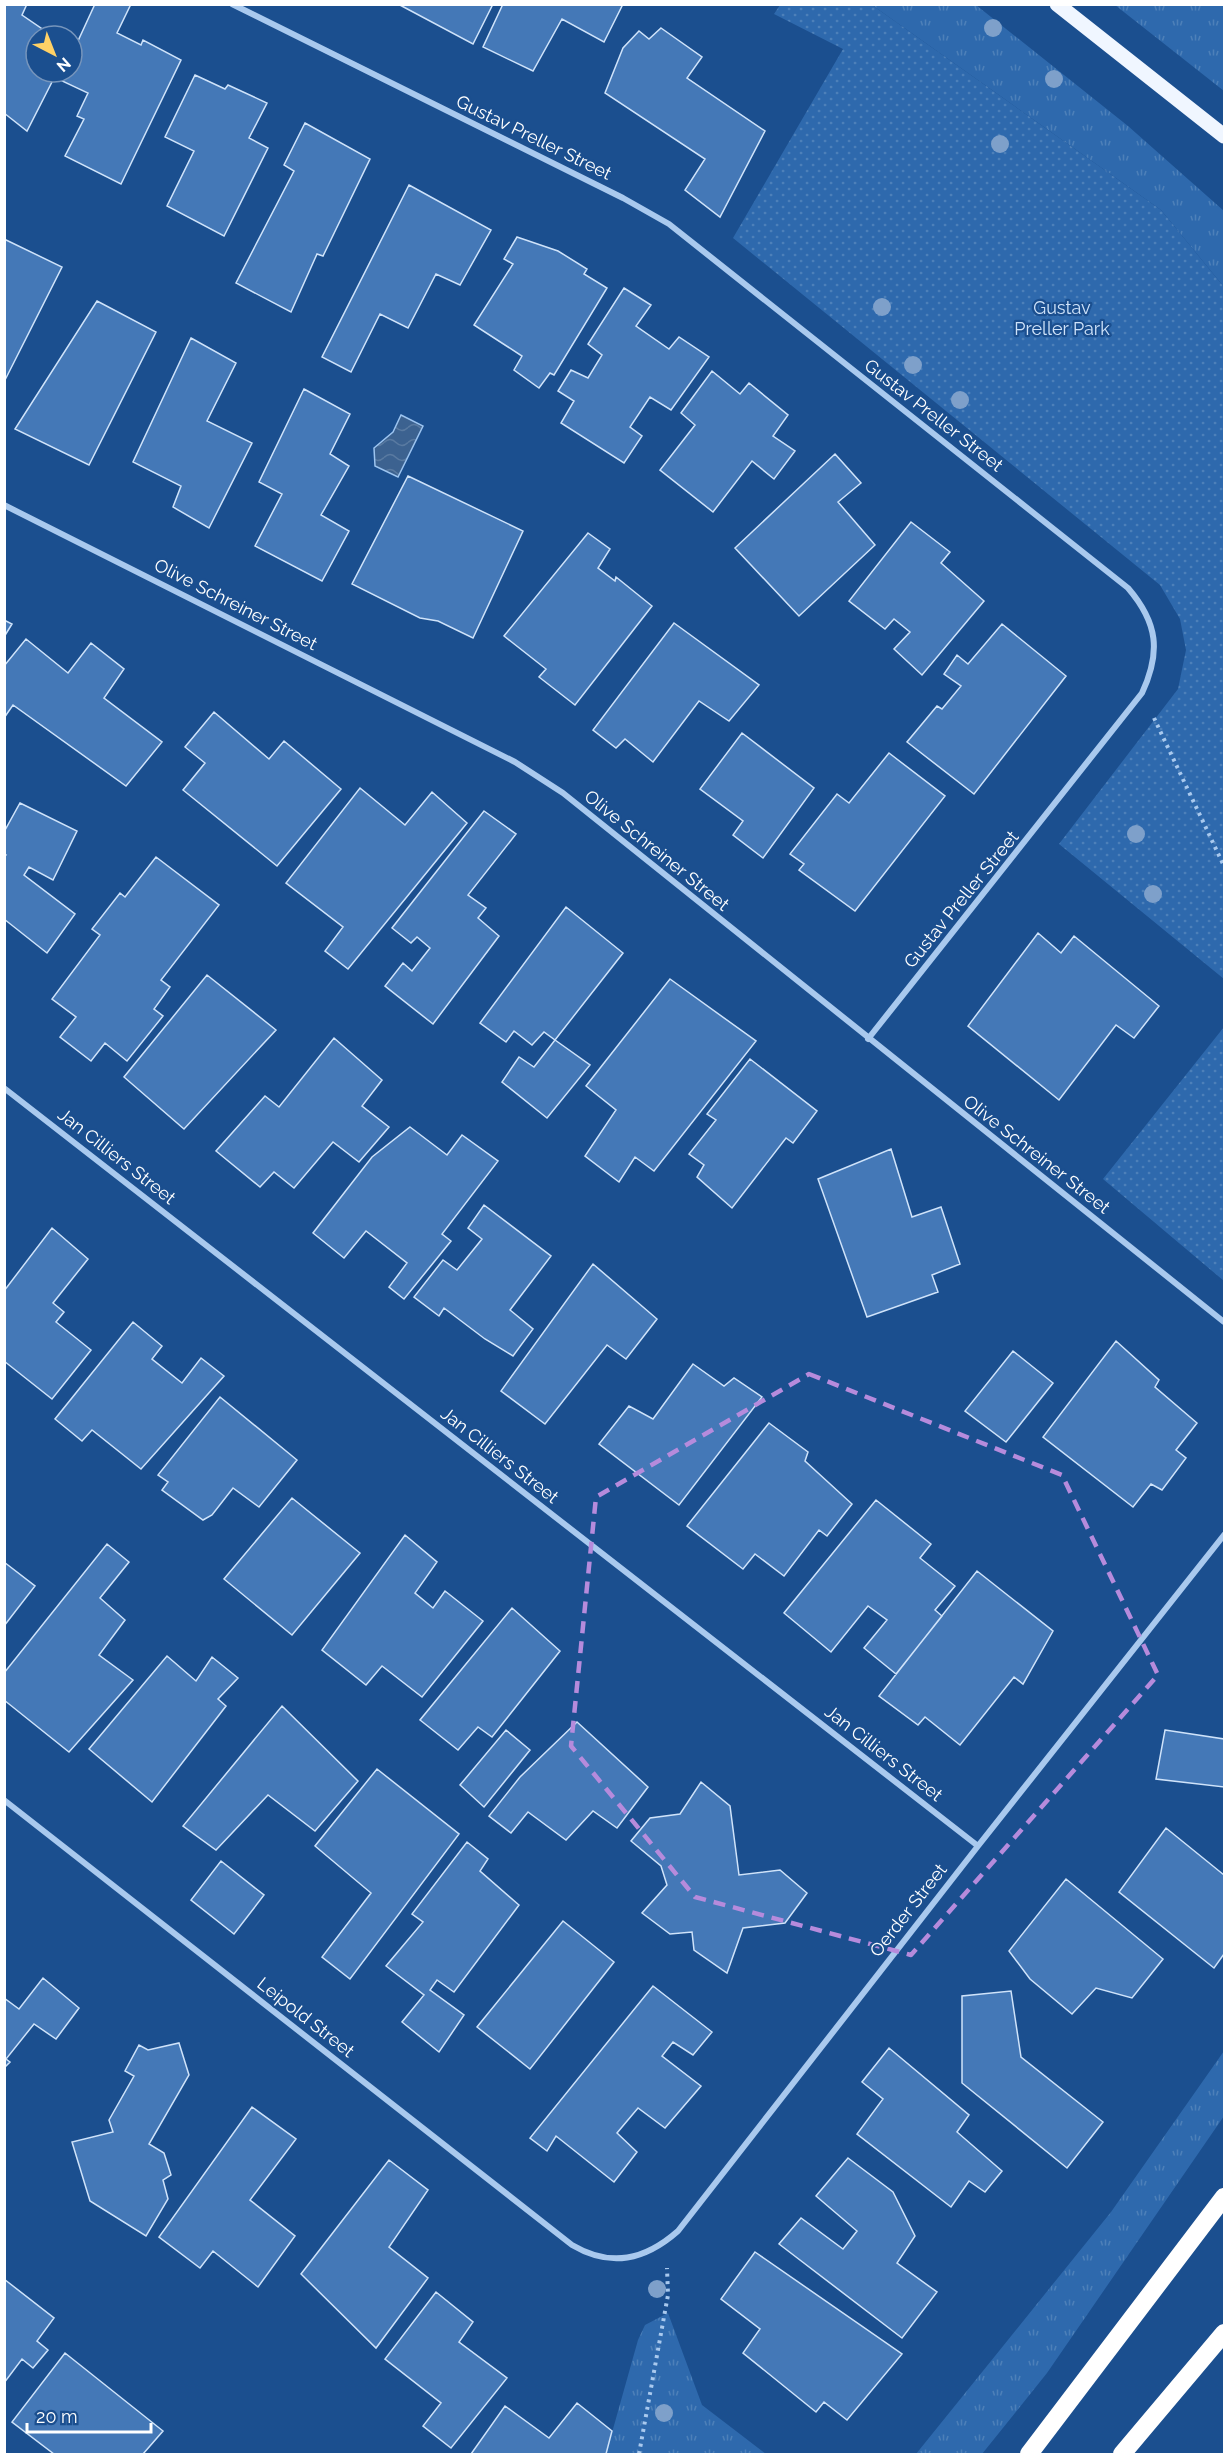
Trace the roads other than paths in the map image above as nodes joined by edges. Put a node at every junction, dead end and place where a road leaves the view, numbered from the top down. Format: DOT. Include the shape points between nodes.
graph roads {
  1 [pos="232,4"];
  2 [pos="1057,4"];
  3 [pos="1224,136"];
  4 [pos="4,505"];
  5 [pos="868,1039"];
  6 [pos="4,1088"];
  7 [pos="1224,1322"];
  8 [pos="1224,1535"];
  9 [pos="4,1800"];
  10 [pos="978,1846"];
  11 [pos="1224,2197"];
  12 [pos="590,2256"];
  13 [pos="1224,2333"];
  14 [pos="1029,2454"];
  15 [pos="1122,2454"];
  1 -- 5 [label="street, Gustav Preller Street" via="669,224 1128,588 1142,604 1154,638 1150,675 1142,693"];
  2 -- 3 [label="main road"];
  4 -- 5 [label="street, Olive Schreiner Street" via="515,762 563,793"];
  5 -- 7 [label="street, Olive Schreiner Street"];
  6 -- 10 [label="street, Jan Cilliers Street"];
  8 -- 10 [label="street, Oerder Street"];
  9 -- 12 [label="street, Leipold Street"];
  10 -- 12 [label="street, Oerder Street" via="678,2231 650,2251 631,2257"];
  11 -- 14 [label="highway"];
  13 -- 15 [label="highway"];
}
